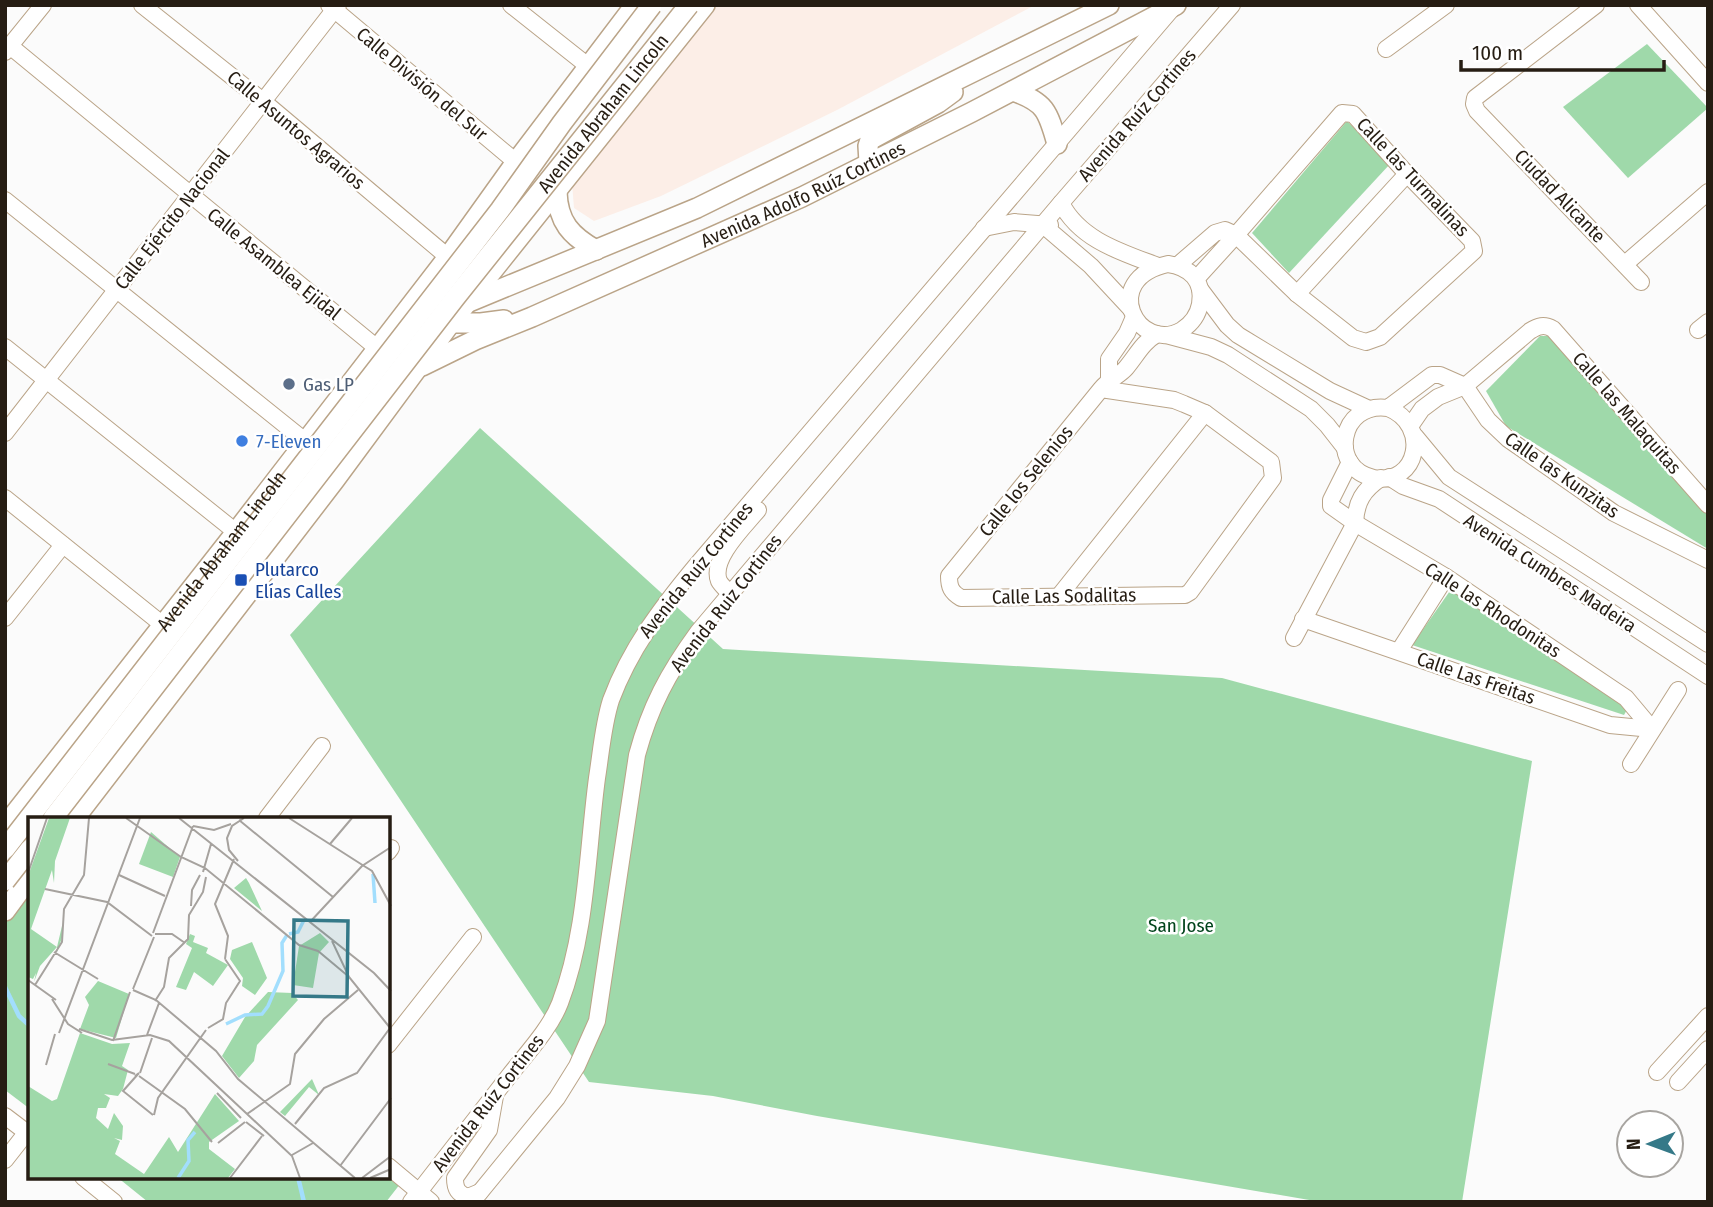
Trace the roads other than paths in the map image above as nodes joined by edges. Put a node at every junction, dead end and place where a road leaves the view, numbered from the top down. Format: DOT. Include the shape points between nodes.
graph roads {
  1 [pos="43,5"];
  2 [pos="142,5"];
  3 [pos="511,5"];
  4 [pos="635,5"];
  5 [pos="652,5"];
  6 [pos="689,5"];
  7 [pos="705,5"];
  8 [pos="1109,5"];
  9 [pos="1176,5"];
  10 [pos="1231,5"];
  11 [pos="1446,5"];
  12 [pos="1596,5"];
  13 [pos="1639,5"];
  14 [pos="334,7"];
  15 [pos="8,49"];
  16 [pos="1386,49"];
  17 [pos="587,66"];
  18 [pos="977,69"];
  19 [pos="1708,83"];
  20 [pos="1013,91"];
  21 [pos="264,102"];
  22 [pos="1057,144"];
  23 [pos="516,162"];
  24 [pos="869,162"];
  25 [pos="1407,174"];
  26 [pos="557,192"];
  27 [pos="1708,192"];
  28 [pos="495,193"];
  29 [pos="191,196"];
  30 [pos="5,200"];
  31 [pos="1060,203"];
  32 [pos="533,219"];
  33 [pos="1043,225"];
  34 [pos="1076,226"];
  35 [pos="984,228"];
  36 [pos="1237,235"];
  37 [pos="596,250"];
  38 [pos="447,257"];
  39 [pos="1625,264"];
  40 [pos="1178,265"];
  41 [pos="1158,266"];
  42 [pos="492,272"];
  43 [pos="542,273"];
  44 [pos="1641,282"];
  45 [pos="1198,284"];
  46 [pos="117,289"];
  47 [pos="1297,294"];
  48 [pos="469,302"];
  49 [pos="412,307"];
  50 [pos="1133,313"];
  51 [pos="532,317"];
  52 [pos="450,324"];
  53 [pos="1161,335"];
  54 [pos="5,347"];
  55 [pos="377,348"];
  56 [pos="421,366"];
  57 [pos="45,380"];
  58 [pos="1105,384"];
  59 [pos="1465,386"];
  60 [pos="1369,408"];
  61 [pos="1388,408"];
  62 [pos="828,412"];
  63 [pos="1205,413"];
  64 [pos="1413,430"];
  65 [pos="5,433"];
  66 [pos="305,441"];
  67 [pos="1347,455"];
  68 [pos="1385,478"];
  69 [pos="5,498"];
  70 [pos="1708,505"];
  71 [pos="1355,523"];
  72 [pos="236,532"];
  73 [pos="63,545"];
  74 [pos="1708,560"];
  75 [pos="1446,578"];
  76 [pos="949,586"];
  77 [pos="730,594"];
  78 [pos="1059,596"];
  79 [pos="5,618"];
  80 [pos="1303,619"];
  81 [pos="163,625"];
  82 [pos="1294,638"];
  83 [pos="1708,644"];
  84 [pos="1399,651"];
  85 [pos="1708,676"];
  86 [pos="1678,690"];
  87 [pos="1652,729"];
  88 [pos="322,746"];
  89 [pos="1631,764"];
  90 [pos="8,815"];
  91 [pos="30,817"];
  92 [pos="54,817"];
  93 [pos="76,817"];
  94 [pos="268,817"];
  95 [pos="28,819"];
  96 [pos="28,826"];
  97 [pos="5,835"];
  98 [pos="5,849"];
  99 [pos="28,851"];
  100 [pos="28,853"];
  101 [pos="28,879"];
  102 [pos="5,880"];
  103 [pos="9,907"];
  104 [pos="473,937"];
  105 [pos="1707,1017"];
  106 [pos="390,1042"];
  107 [pos="1708,1049"];
  108 [pos="1657,1072"];
  109 [pos="1678,1082"];
  110 [pos="495,1094"];
  111 [pos="5,1116"];
  112 [pos="28,1134"];
  113 [pos="5,1160"];
  114 [pos="390,1168"];
  115 [pos="85,1179"];
  116 [pos="476,1197"];
  117 [pos="421,1198"];
  118 [pos="114,1202"];
  1 -- 15 [label="street"];
  2 -- 21 [label="street, Calle Asuntos Agrarios"];
  3 -- 17 [label="street"];
  4 -- 17 [label="main road, Avenida Abraham Lincoln"];
  5 -- 91 [label="main road, bridge" via="500,210"];
  6 -- 92 [label="main road, Avenida Abraham Lincoln, bridge" via="455,298"];
  7 -- 26 [label="main road, Avenida Abraham Lincoln"];
  8 -- 18 [label="main road, Avenida Adolfo Ruíz Cortines"];
  9 -- 20 [label="main road, Avenida Adolfo Ruíz Cortines"];
  9 -- 22 [label="street, Avenida Ruíz Cortines"];
  10 -- 31 [label="street, Avenida Ruíz Cortines"];
  11 -- 16 [label="street"];
  12 -- 39 [label="street, Ciudad Alicante" via="1475,98 1474,104"];
  13 -- 19 [label="street"];
  14 -- 21 [label="street, Calle Ejército Nacional"];
  14 -- 23 [label="street, Calle División del Sur"];
  15 -- 29 [label="street, Calle Asamblea Ejidal"];
  17 -- 23 [label="main road, Avenida Abraham Lincoln"];
  18 -- 24 [label="main road" via="938,103 870,140"];
  18 -- 37 [label="main road, Avenida Adolfo Ruíz Cortines" via="697,208"];
  20 -- 22 [label="main road" via="1033,98 1042,107"];
  20 -- 24 [label="main road, Avenida Adolfo Ruíz Cortines"];
  21 -- 29 [label="street, Calle Ejército Nacional"];
  21 -- 38 [label="street, Calle Asuntos Agrarios"];
  22 -- 35 [label="street, Avenida Ruíz Cortines"];
  23 -- 28 [label="main road, Avenida Abraham Lincoln"];
  24 -- 51 [label="main road, Avenida Adolfo Ruíz Cortines" via="802,197"];
  25 -- 36 [label="street, Calle las Turmalinas" via="1353,114 1342,113"];
  25 -- 47 [label="street"];
  25 -- 47 [label="street, Calle las Turmalinas" via="1472,241 1474,251 1380,337 1366,342 1353,338"];
  26 -- 32 [label="main road, Avenida Abraham Lincoln"];
  26 -- 37 [label="main road" via="565,227"];
  27 -- 39 [label="street"];
  28 -- 32 [label="main road" via="501,217"];
  28 -- 38 [label="main road, Avenida Abraham Lincoln"];
  29 -- 46 [label="street, Calle Ejército Nacional"];
  29 -- 55 [label="street, Calle Asamblea Ejidal"];
  30 -- 46 [label="street"];
  31 -- 33 [label="street, Avenida Ruíz Cortines"];
  31 -- 34 [label="street"];
  32 -- 42 [label="main road, Avenida Abraham Lincoln"];
  33 -- 34 [label="street"];
  33 -- 35 [label="street" via="1014,222"];
  33 -- 50 [label="street" via="1091,266"];
  33 -- 77 [label="street, Avenida Ruiz Cortines"];
  34 -- 41 [label="street" via="1107,246"];
  35 -- 62 [label="street, Avenida Ruíz Cortines"];
  36 -- 40 [label="street" via="1225,230 1215,233"];
  36 -- 45 [label="street"];
  36 -- 47 [label="street"];
  37 -- 43 [label="main road, Avenida Adolfo Ruíz Cortines"];
  38 -- 42 [label="main road"];
  38 -- 49 [label="main road, Avenida Abraham Lincoln"];
  39 -- 44 [label="street, Ciudad Alicante"];
  40 -- 41 [label="street"];
  40 -- 45 [label="street"];
  41 -- 50 [label="street" via="1135,282 1130,300"];
  42 -- 43 [label="main road"];
  42 -- 48 [label="main road, Avenida Abraham Lincoln"];
  43 -- 48 [label="main road, Avenida Adolfo Ruíz Cortines"];
  45 -- 53 [label="street" via="1200,301 1193,321 1176,333"];
  45 -- 60 [label="street" via="1238,335 1330,391"];
  46 -- 57 [label="street, Calle Ejército Nacional"];
  46 -- 66 [label="street"];
  48 -- 49 [label="main road, Avenida Adolfo Ruíz Cortines"];
  48 -- 52 [label="main road, Avenida Abraham Lincoln"];
  49 -- 52 [label="main road" via="425,317"];
  49 -- 55 [label="main road, Avenida Abraham Lincoln"];
  50 -- 53 [label="street" via="1140,325"];
  50 -- 58 [label="street, Calle los Selenios" via="1127,333 1109,359"];
  51 -- 52 [label="main road"];
  51 -- 56 [label="main road, Avenida Adolfo Ruíz Cortines"];
  52 -- 56 [label="main road, Avenida Abraham Lincoln"];
  53 -- 58 [label="street, Calle los Selenios" via="1143,344 1124,370"];
  53 -- 67 [label="street" via="1228,355 1311,409"];
  54 -- 57 [label="street"];
  55 -- 66 [label="main road, Avenida Abraham Lincoln"];
  56 -- 93 [label="main road, Avenida Abraham Lincoln"];
  57 -- 65 [label="street, Calle Ejército Nacional"];
  57 -- 72 [label="street"];
  58 -- 63 [label="street" via="1174,400"];
  58 -- 76 [label="street, Calle los Selenios" via="949,576"];
  59 -- 61 [label="street" via="1432,375"];
  59 -- 64 [label="street" via="1422,409"];
  59 -- 70 [label="street, Calle las Malaquitas" via="1530,331 1543,326 1553,329"];
  59 -- 74 [label="street, Calle las Kunzitas" via="1488,420 1508,439 1614,513"];
  60 -- 61 [label="street"];
  60 -- 67 [label="street" via="1349,424"];
  61 -- 64 [label="street" via="1405,417"];
  62 -- 77 [label="street" via="815,442 722,554 719,581"];
  62 -- 110 [label="street, Avenida Ruíz Cortines" via="660,609 624,669 602,745 573,964 559,1006"];
  63 -- 78 [label="street"];
  63 -- 78 [label="street, Calle Las Sodalitas" via="1271,462 1273,478 1190,592"];
  64 -- 68 [label="street" via="1410,462"];
  64 -- 83 [label="street, Avenida Cumbres Madeira" via="1449,477"];
  66 -- 72 [label="main road, Avenida Abraham Lincoln"];
  67 -- 68 [label="street" via="1363,474"];
  67 -- 71 [label="street, Calle las Rhodonitas" via="1331,506"];
  68 -- 71 [label="street" via="1364,492"];
  68 -- 85 [label="street, Avenida Cumbres Madeira" via="1440,499"];
  69 -- 73 [label="street"];
  71 -- 75 [label="street, Calle las Rhodonitas"];
  71 -- 80 [label="street"];
  72 -- 81 [label="main road, Avenida Abraham Lincoln"];
  73 -- 79 [label="street"];
  73 -- 81 [label="street"];
  75 -- 84 [label="street"];
  75 -- 87 [label="street, Calle las Rhodonitas" via="1626,698"];
  76 -- 78 [label="street, Calle Las Sodalitas" via="961,598"];
  77 -- 116 [label="street, Avenida Ruiz Cortines" via="679,657 646,723 637,755 597,1021 557,1098"];
  80 -- 82 [label="street"];
  80 -- 84 [label="street, Calle Las Freitas"];
  81 -- 90 [label="main road, Avenida Abraham Lincoln"];
  84 -- 87 [label="street, Calle Las Freitas" via="1609,725"];
  86 -- 87 [label="street"];
  87 -- 89 [label="street"];
  88 -- 94 [label="street"];
  90 -- 96 [label="main road"];
  95 -- 98 [label="main road, bridge"];
  97 -- 100 [label="main road"];
  99 -- 102 [label="main road, bridge"];
  101 -- 103 [label="main road"];
  102 -- 103 [label="main road"];
  104 -- 106 [label="street"];
  105 -- 108 [label="street"];
  107 -- 109 [label="street"];
  110 -- 116 [label="street" via="489,1130 455,1178 461,1195"];
  110 -- 117 [label="street, Avenida Ruíz Cortines"];
  111 -- 112 [label="street"];
  112 -- 113 [label="street"];
  114 -- 117 [label="street"];
  115 -- 118 [label="street"];
}
